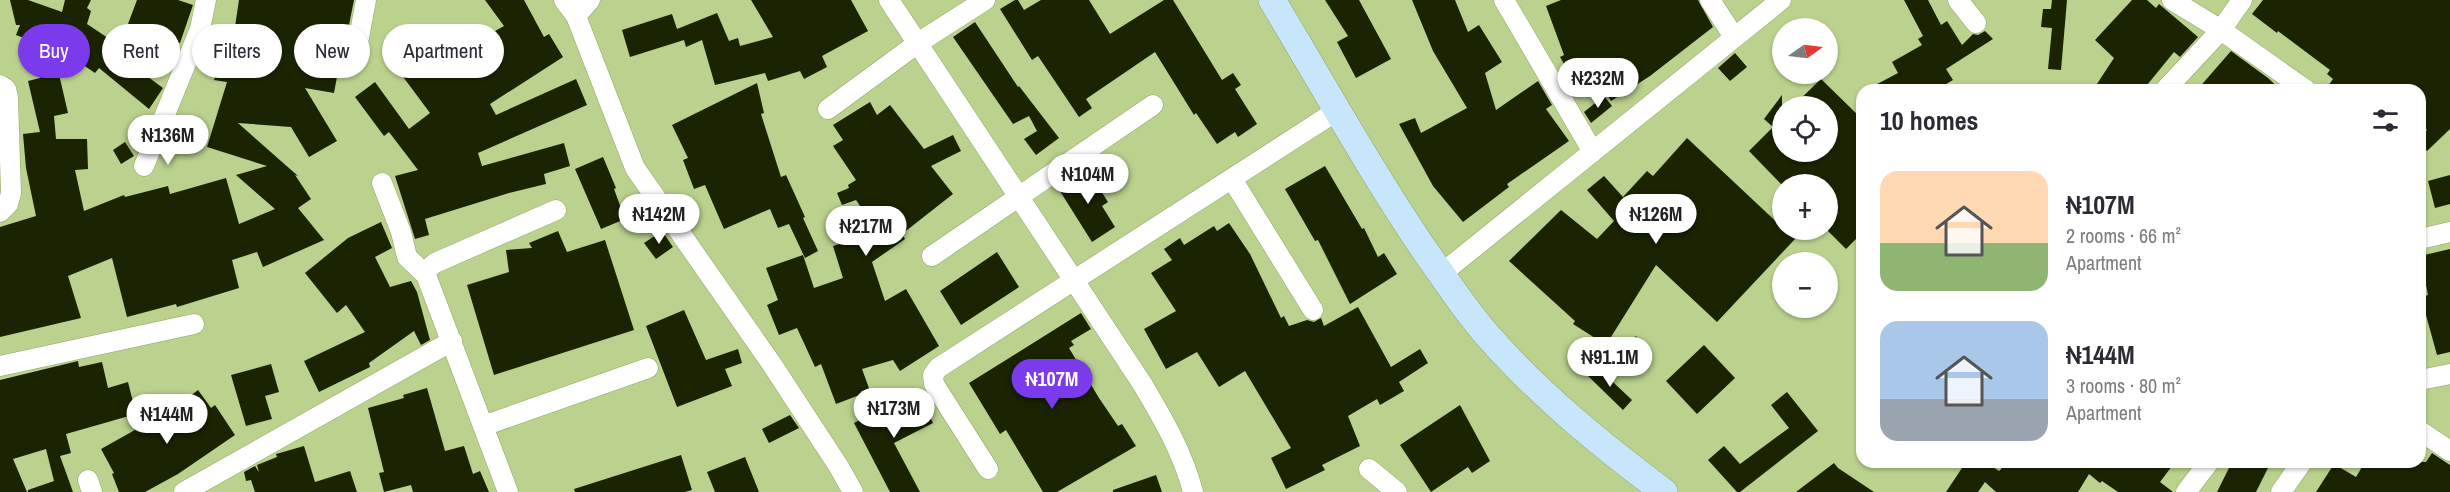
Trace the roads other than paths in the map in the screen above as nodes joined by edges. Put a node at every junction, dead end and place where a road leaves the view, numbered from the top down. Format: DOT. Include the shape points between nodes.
graph roads {
  1 [pos="206,0"];
  2 [pos="366,0"];
  3 [pos="564,0"];
  4 [pos="590,0"];
  5 [pos="889,0"];
  6 [pos="985,0"];
  7 [pos="1272,0"];
  8 [pos="1504,0"];
  9 [pos="1710,0"];
  10 [pos="1781,0"];
  11 [pos="1959,0"];
  12 [pos="2172,0"];
  13 [pos="2242,0"];
  14 [pos="576,16"];
  15 [pos="1976,23"];
  16 [pos="362,24"];
  17 [pos="2220,30"];
  18 [pos="1734,37"];
  19 [pos="918,44"];
  20 [pos="2170,84"];
  21 [pos="2297,84"];
  22 [pos="0,85"];
  23 [pos="1153,105"];
  24 [pos="828,109"];
  25 [pos="1338,110"];
  26 [pos="1593,152"];
  27 [pos="144,166"];
  28 [pos="1232,179"];
  29 [pos="382,183"];
  30 [pos="1019,197"];
  31 [pos="556,210"];
  32 [pos="0,212"];
  33 [pos="2450,232"];
  34 [pos="2426,238"];
  35 [pos="932,256"];
  36 [pos="1441,274"];
  37 [pos="426,275"];
  38 [pos="1074,281"];
  39 [pos="1313,310"];
  40 [pos="194,324"];
  41 [pos="452,341"];
  42 [pos="0,366"];
  43 [pos="648,368"];
  44 [pos="2450,374"];
  45 [pos="2426,379"];
  46 [pos="483,426"];
  47 [pos="2426,435"];
  48 [pos="2450,451"];
  49 [pos="2204,468"];
  50 [pos="2298,468"];
  51 [pos="988,469"];
  52 [pos="1370,469"];
  53 [pos="184,492"];
  54 [pos="507,492"];
  55 [pos="853,492"];
  56 [pos="1193,492"];
  57 [pos="1397,492"];
  58 [pos="1664,492"];
  59 [pos="2186,492"];
  60 [pos="2281,492"];
  1 -- 27 [label="street" via="200,29"];
  2 -- 16 [label="street"];
  3 -- 14 [label="street"];
  4 -- 14 [label="street"];
  5 -- 19 [label="street"];
  6 -- 19 [label="street"];
  7 -- 25 [label="main road"];
  8 -- 26 [label="street"];
  9 -- 18 [label="street"];
  10 -- 18 [label="street"];
  11 -- 15 [label="street"];
  12 -- 17 [label="street"];
  13 -- 17 [label="street"];
  14 -- 55 [label="street" via="635,168 773,366"];
  17 -- 20 [label="street"];
  17 -- 21 [label="street"];
  18 -- 26 [label="street"];
  19 -- 24 [label="street"];
  19 -- 30 [label="street"];
  22 -- 32 [label="street" via="6,88 8,98 11,193"];
  23 -- 30 [label="street"];
  25 -- 28 [label="street"];
  25 -- 36 [label="main road"];
  26 -- 36 [label="street"];
  28 -- 38 [label="street"];
  28 -- 39 [label="street"];
  29 -- 37 [label="street" via="407,256"];
  30 -- 35 [label="street"];
  30 -- 38 [label="street"];
  31 -- 37 [label="street" via="435,263"];
  33 -- 34 [label="street"];
  36 -- 58 [label="main road" via="1487,334 1538,389 1584,431"];
  37 -- 41 [label="street"];
  38 -- 51 [label="street" via="933,375 934,384"];
  38 -- 56 [label="street" via="1169,430"];
  40 -- 42 [label="street"];
  41 -- 46 [label="street"];
  41 -- 53 [label="street"];
  43 -- 46 [label="street"];
  44 -- 45 [label="street"];
  46 -- 54 [label="street"];
  47 -- 48 [label="street"];
  49 -- 59 [label="street"];
  50 -- 60 [label="street"];
  52 -- 57 [label="street"];
}
